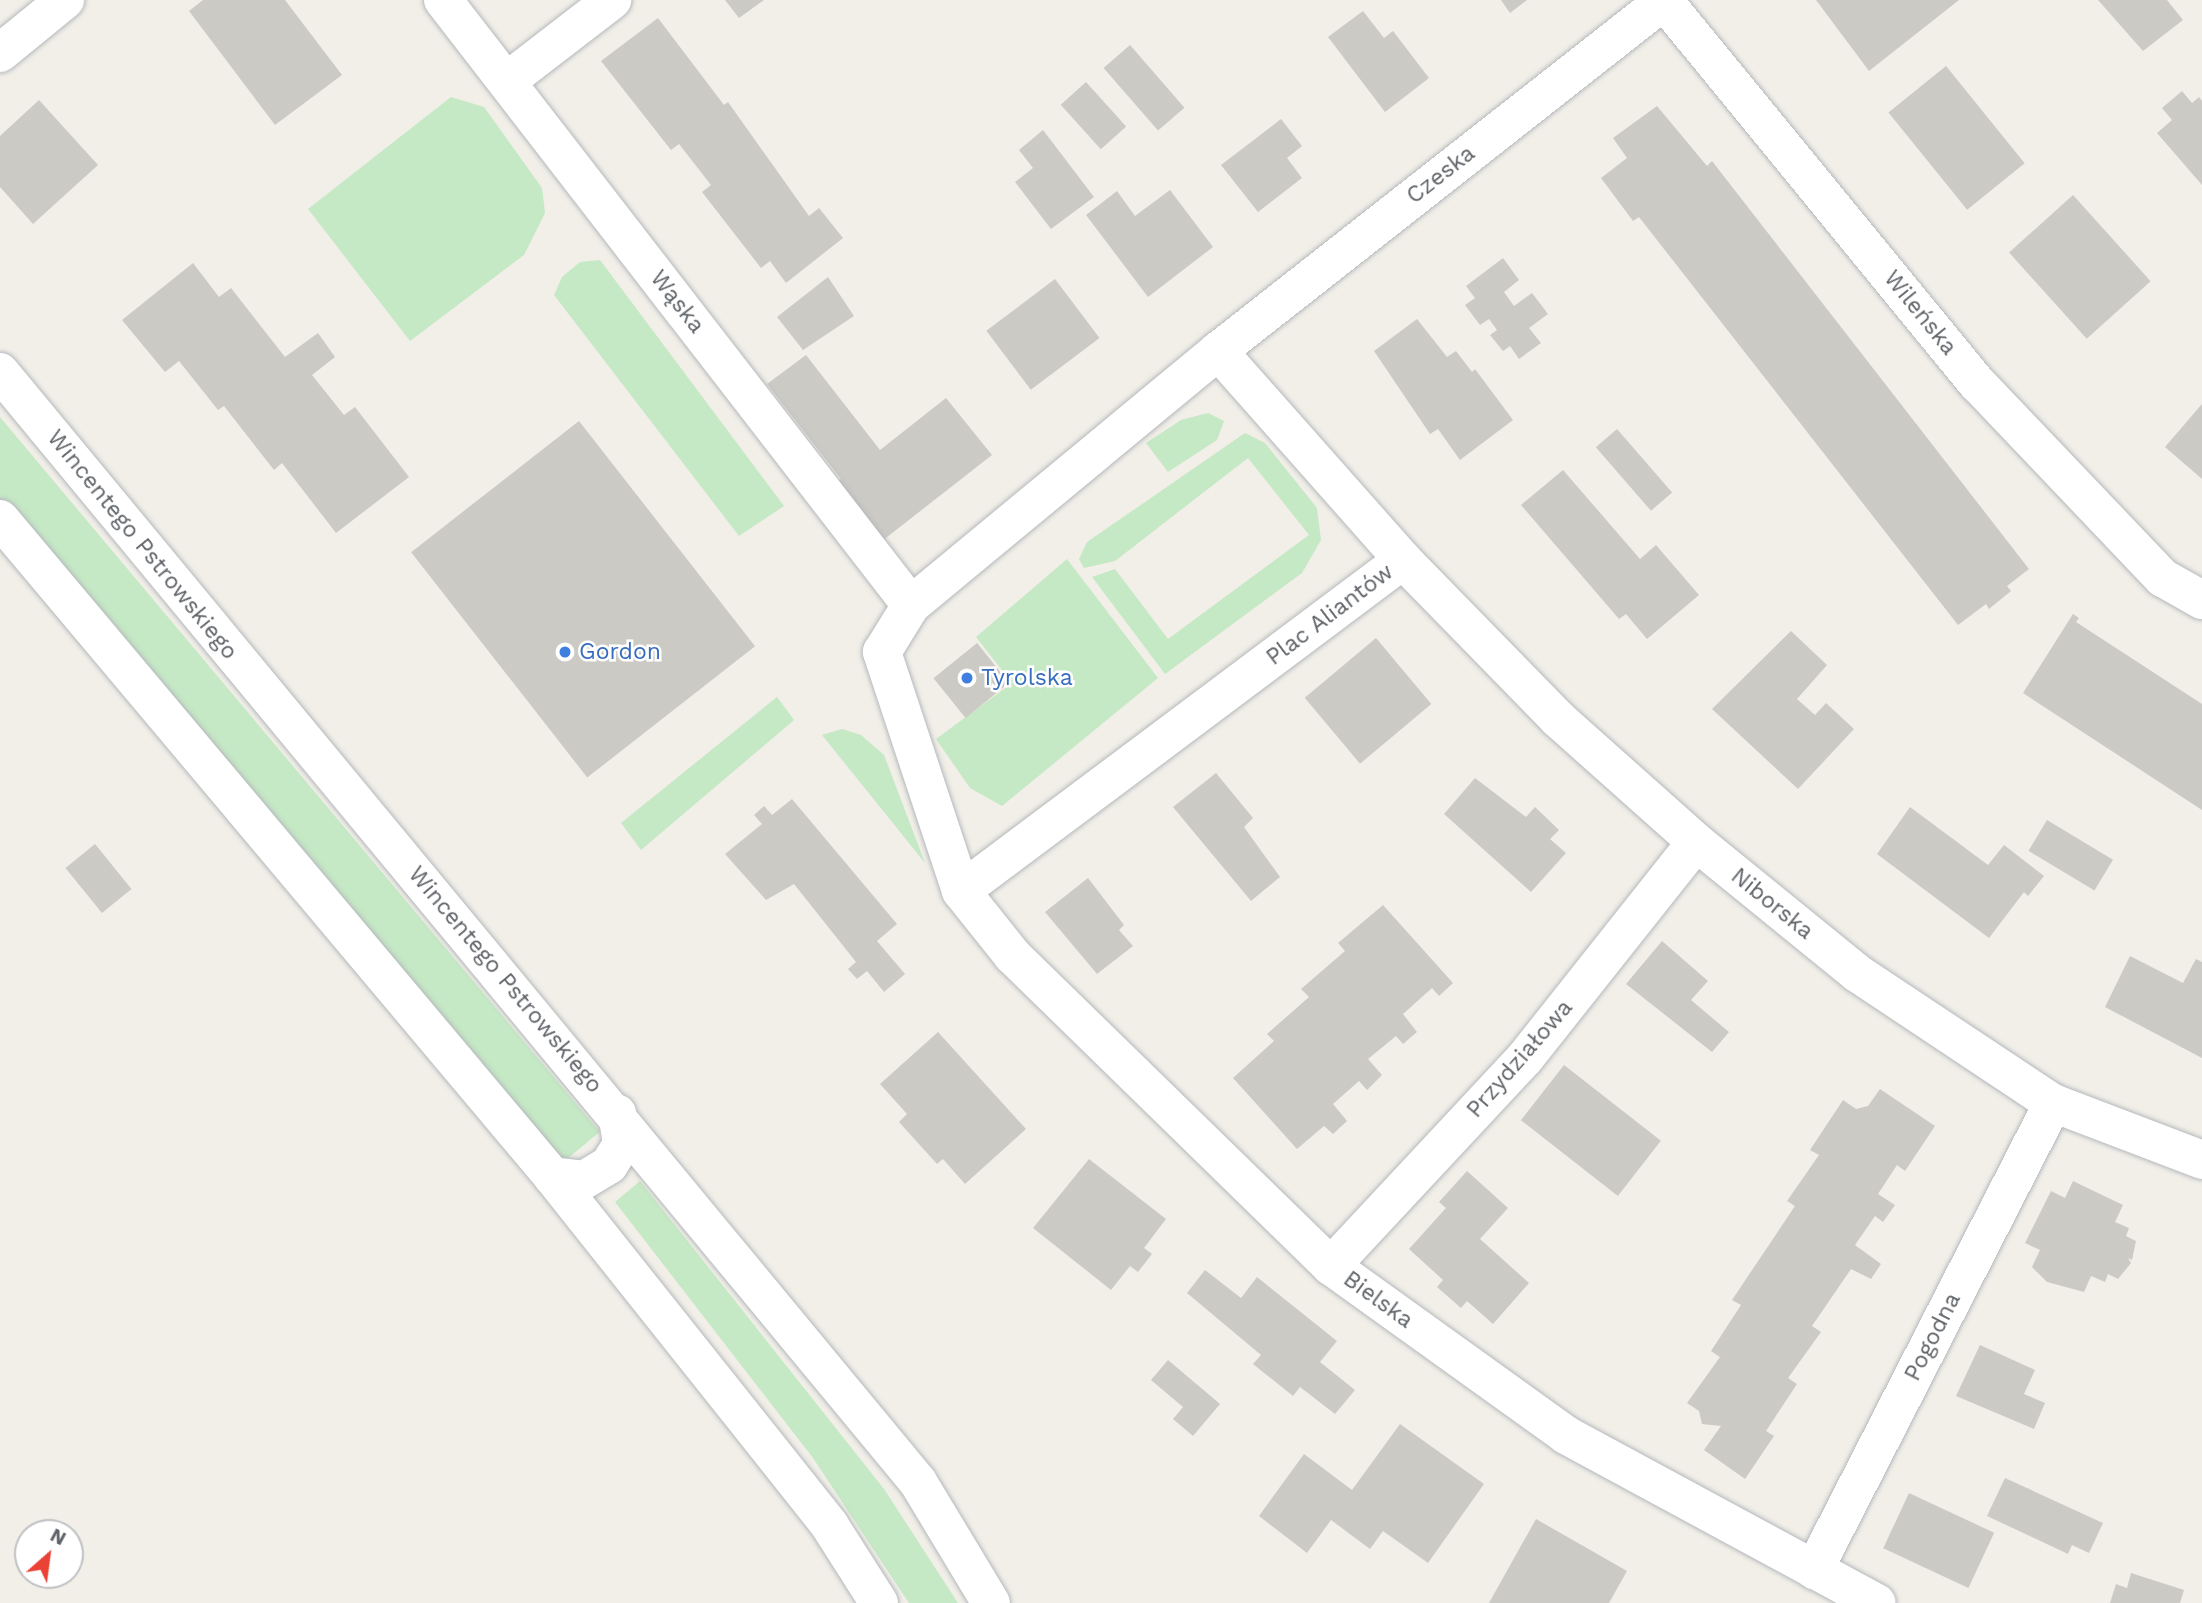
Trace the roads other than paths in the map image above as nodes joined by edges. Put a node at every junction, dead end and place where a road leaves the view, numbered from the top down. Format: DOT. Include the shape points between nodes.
graph roads {
  1 [pos="65,0"];
  2 [pos="443,0"];
  3 [pos="612,0"];
  4 [pos="1665,0"];
  5 [pos="0,53"];
  6 [pos="507,81"];
  7 [pos="1218,351"];
  8 [pos="0,372"];
  9 [pos="0,519"];
  10 [pos="1403,560"];
  11 [pos="2202,600"];
  12 [pos="911,605"];
  13 [pos="1696,842"];
  14 [pos="961,891"];
  15 [pos="2053,1103"];
  16 [pos="617,1113"];
  17 [pos="2202,1160"];
  18 [pos="552,1176"];
  19 [pos="1331,1266"];
  20 [pos="1814,1570"];
  21 [pos="879,1603"];
  22 [pos="991,1603"];
  23 [pos="1877,1603"];
  1 -- 5 [label="street"];
  2 -- 6 [label="street, Wąska"];
  3 -- 6 [label="street"];
  4 -- 7 [label="street, Czeska"];
  4 -- 11 [label="street, Wileńska" via="1978,384 2163,578"];
  6 -- 12 [label="street, Wąska"];
  7 -- 10 [label="street, Plac Aliantów"];
  7 -- 12 [label="street"];
  8 -- 16 [label="street, Wincentego Pstrowskiego"];
  9 -- 18 [label="street"];
  10 -- 13 [label="street, Niborska" via="1557,718"];
  10 -- 14 [label="street, Plac Aliantów"];
  12 -- 14 [label="street" via="882,652"];
  13 -- 15 [label="street, Niborska" via="1857,973"];
  13 -- 19 [label="street, Przydziałowa" via="1525,1058"];
  14 -- 19 [label="street, Bielska" via="1012,955"];
  15 -- 17 [label="street, Niborska"];
  15 -- 20 [label="street, Pogodna"];
  16 -- 18 [label="street" via="622,1144 609,1166 584,1180"];
  16 -- 22 [label="street, Wincentego Pstrowskiego" via="918,1482"];
  18 -- 21 [label="street" via="830,1526"];
  19 -- 20 [label="street, Bielska" via="1566,1435"];
  20 -- 23 [label="street, Bielska"];
}
